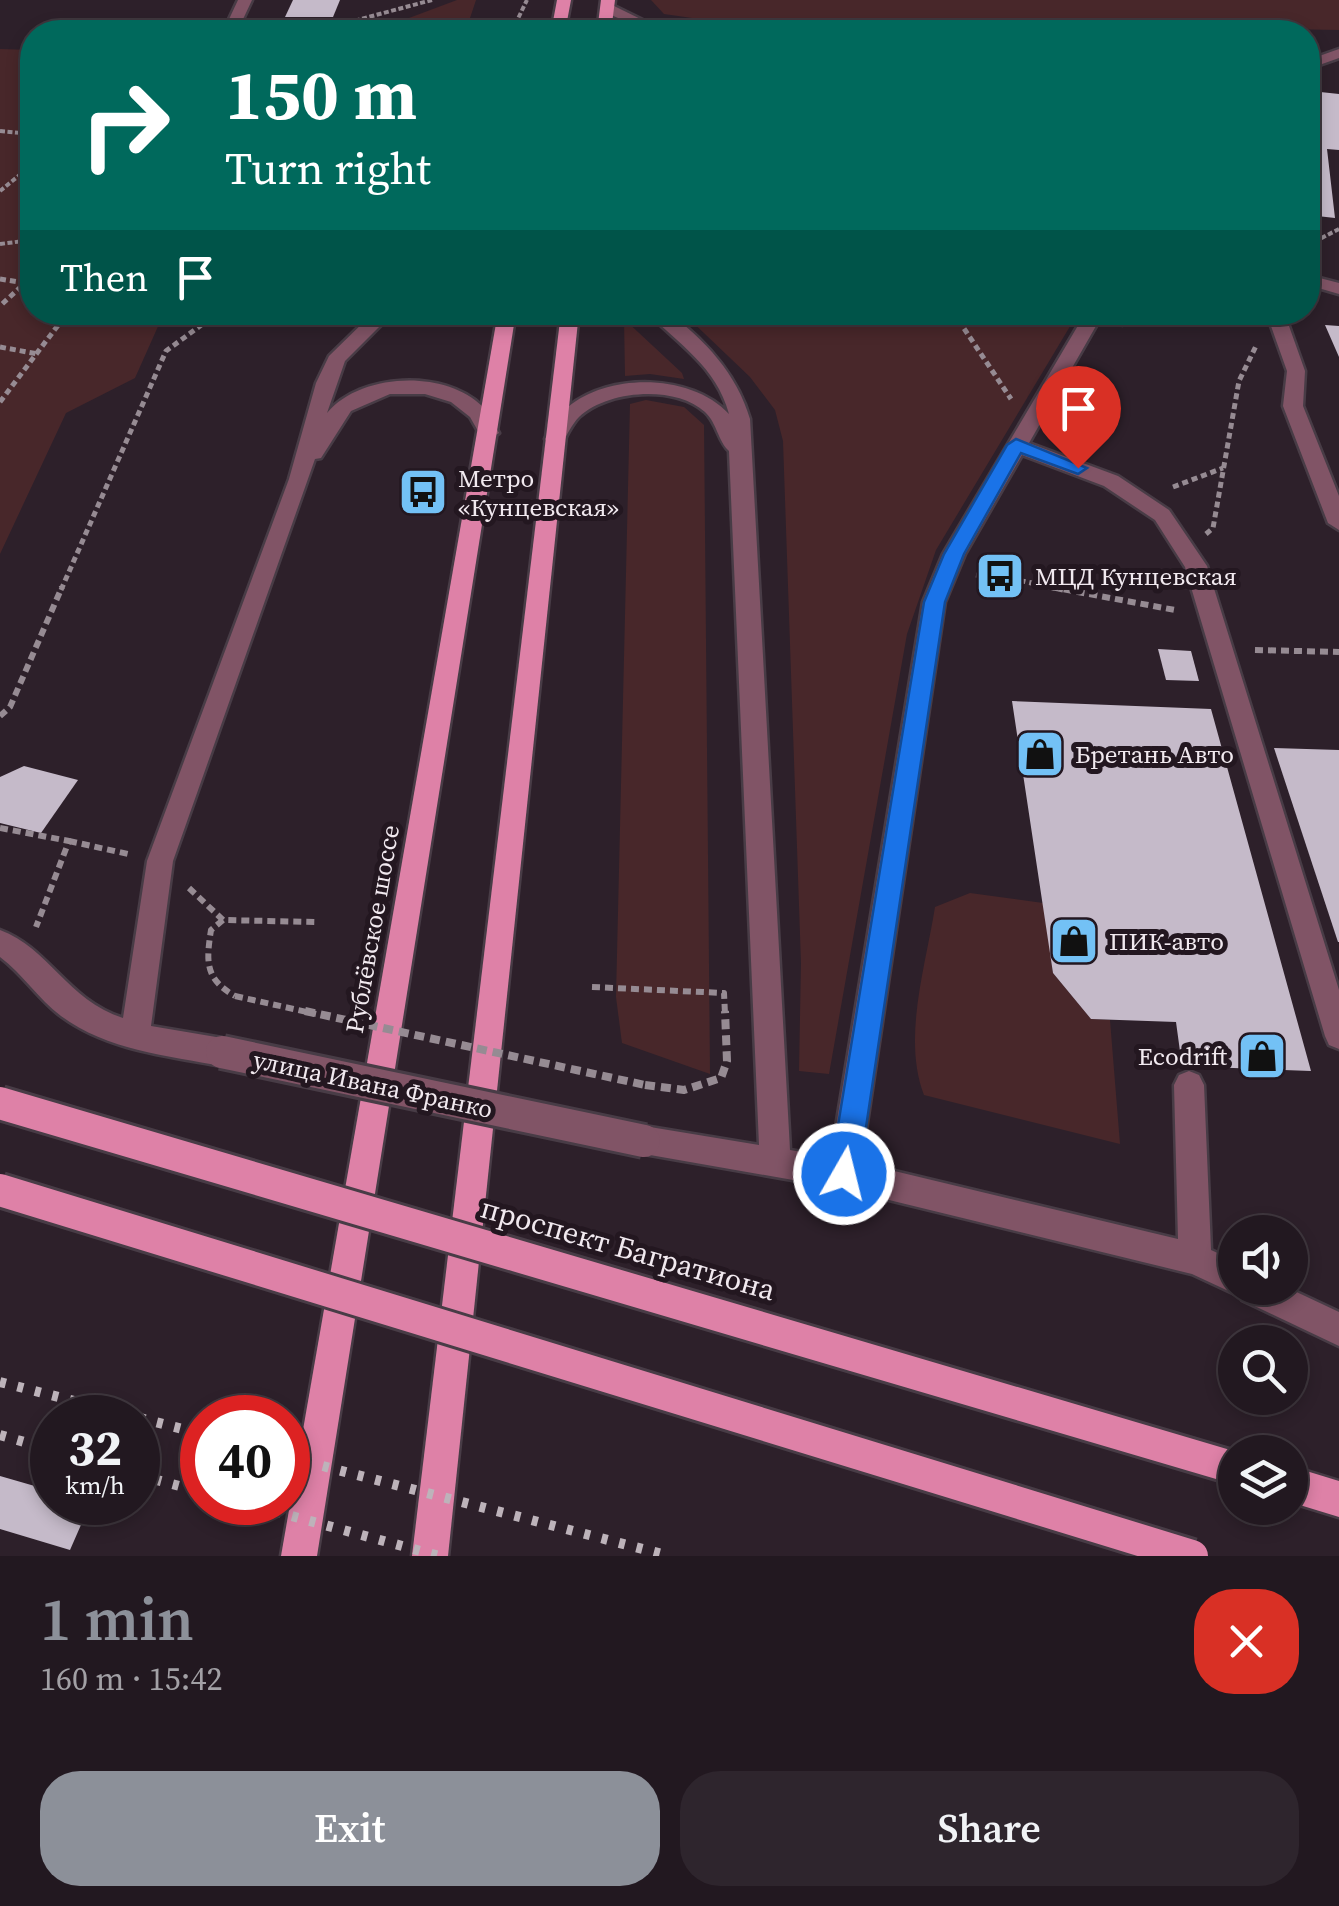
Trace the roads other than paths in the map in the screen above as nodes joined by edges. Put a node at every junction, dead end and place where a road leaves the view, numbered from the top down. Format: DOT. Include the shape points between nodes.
graph roads {
  1 [pos="608,4"];
  2 [pos="638,20"];
  3 [pos="372,325"];
  4 [pos="505,325"];
  5 [pos="568,325"];
  6 [pos="670,325"];
  7 [pos="1087,325"];
  8 [pos="1279,325"];
  9 [pos="489,433"];
  10 [pos="554,440"];
  11 [pos="1016,445"];
  12 [pos="738,459"];
  13 [pos="299,479"];
  14 [pos="1339,523"];
  15 [pos="12,949"];
  16 [pos="135,1036"];
  17 [pos="1339,1036"];
  18 [pos="1189,1085"];
  19 [pos="0,1103"];
  20 [pos="775,1161"];
  21 [pos="844,1174"];
  22 [pos="0,1190"];
  23 [pos="1196,1259"];
  24 [pos="1218,1270"];
  25 [pos="1289,1305"];
  26 [pos="1339,1329"];
  27 [pos="1218,1463"];
  28 [pos="1308,1490"];
  29 [pos="1339,1499"];
  30 [pos="299,1556"];
  31 [pos="430,1556"];
  32 [pos="1192,1556"];
  1 -- 2 [label="street"];
  3 -- 13 [label="street" via="336,360"];
  4 -- 9 [label="main road, Рублёвское шоссе"];
  5 -- 10 [label="main road"];
  6 -- 12 [label="street" via="730,386 741,421"];
  7 -- 11 [label="street"];
  8 -- 14 [label="street" via="1296,371 1292,406"];
  9 -- 13 [label="street" via="475,409 454,396 411,386 384,390 343,408"];
  9 -- 30 [label="main road, Рублёвское шоссе"];
  10 -- 12 [label="street" via="574,411 597,398 654,388 705,402 721,416"];
  10 -- 31 [label="main road"];
  11 -- 17 [label="street" via="1111,482 1162,515 1196,566"];
  11 -- 21 [label="street" via="934,602"];
  12 -- 20 [label="street"];
  13 -- 16 [label="street" via="160,860"];
  15 -- 16 [label="street, улица Ивана Франко" via="74,1009"];
  16 -- 20 [label="street, улица Ивана Франко, bridge" via="644,1141"];
  18 -- 23 [label="street"];
  19 -- 27 [label="main road, проспект Багратиона, bridge"];
  20 -- 21 [label="street, улица Ивана Франко"];
  21 -- 23 [label="street"];
  22 -- 32 [label="main road, bridge"];
  23 -- 24 [label="street"];
  25 -- 26 [label="street"];
  28 -- 29 [label="main road"];
}
